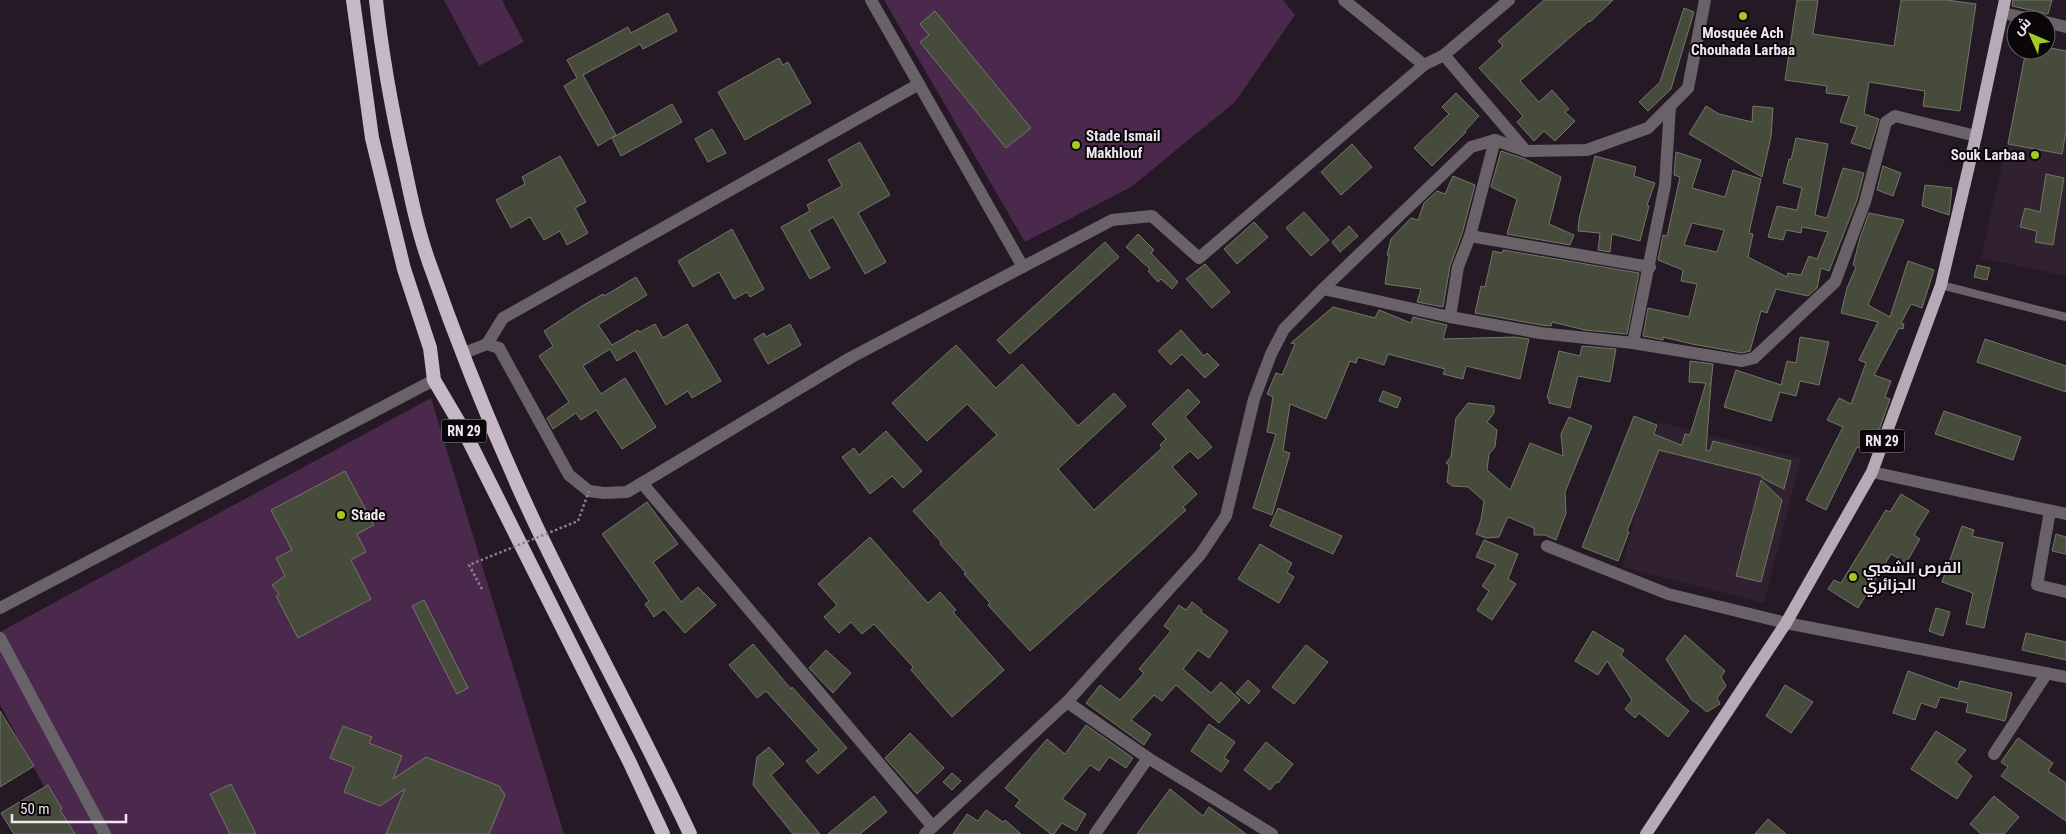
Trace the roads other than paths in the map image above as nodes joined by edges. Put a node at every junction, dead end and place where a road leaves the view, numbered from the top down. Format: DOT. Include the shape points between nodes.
graph roads {
  1 [pos="353,0"];
  2 [pos="376,0"];
  3 [pos="871,0"];
  4 [pos="1344,0"];
  5 [pos="1509,0"];
  6 [pos="1705,0"];
  7 [pos="2005,0"];
  8 [pos="2003,13"];
  9 [pos="2006,14"];
  10 [pos="1444,55"];
  11 [pos="1424,65"];
  12 [pos="919,84"];
  13 [pos="1670,106"];
  14 [pos="1976,136"];
  15 [pos="1495,140"];
  16 [pos="1526,152"];
  17 [pos="1470,236"];
  18 [pos="1023,267"];
  19 [pos="1650,267"];
  20 [pos="1941,285"];
  21 [pos="1323,289"];
  22 [pos="2066,316"];
  23 [pos="1450,317"];
  24 [pos="1633,343"];
  25 [pos="487,344"];
  26 [pos="464,353"];
  27 [pos="434,380"];
  28 [pos="1872,472"];
  29 [pos="642,483"];
  30 [pos="2050,511"];
  31 [pos="2066,514"];
  32 [pos="1547,546"];
  33 [pos="2066,592"];
  34 [pos="0,608"];
  35 [pos="1786,623"];
  36 [pos="0,638"];
  37 [pos="2047,673"];
  38 [pos="2066,677"];
  39 [pos="1067,702"];
  40 [pos="1994,754"];
  41 [pos="1148,758"];
  42 [pos="929,830"];
  43 [pos="105,834"];
  44 [pos="663,834"];
  45 [pos="690,834"];
  46 [pos="1095,834"];
  47 [pos="1272,834"];
  48 [pos="1646,834"];
  1 -- 27 [label="highway, RN 29" via="372,138 404,269 430,348"];
  2 -- 26 [label="highway, RN 29" via="382,55 411,195 429,263"];
  3 -- 12 [label="street"];
  4 -- 11 [label="street"];
  5 -- 10 [label="street"];
  6 -- 13 [label="street" via="1688,88"];
  7 -- 8 [label="main road, RN 29"];
  8 -- 9 [label="street"];
  8 -- 14 [label="main road, RN 29"];
  10 -- 11 [label="street"];
  10 -- 16 [label="street"];
  11 -- 18 [label="street" via="1198,258 1152,216 1112,220"];
  12 -- 18 [label="street"];
  12 -- 25 [label="street" via="503,318"];
  13 -- 16 [label="street" via="1648,128 1587,150"];
  13 -- 19 [label="street" via="1666,185"];
  14 -- 20 [label="main road, RN 29"];
  14 -- 24 [label="street" via="1895,116 1890,118 1886,122 1866,202 1835,282 1754,358 1742,361"];
  15 -- 16 [label="street"];
  15 -- 17 [label="street"];
  15 -- 21 [label="street" via="1471,147"];
  17 -- 19 [label="street"];
  17 -- 23 [label="street" via="1458,267"];
  18 -- 29 [label="street" via="850,358"];
  19 -- 24 [label="street"];
  20 -- 22 [label="lane"];
  20 -- 28 [label="main road, RN 29"];
  21 -- 23 [label="street"];
  21 -- 39 [label="street" via="1284,329 1271,354 1254,399 1226,516 1200,555"];
  23 -- 24 [label="street" via="1540,333"];
  25 -- 26 [label="street"];
  25 -- 29 [label="street" via="499,348 569,475 589,491 604,493 627,492"];
  26 -- 45 [label="highway, RN 29" via="484,408 541,536"];
  27 -- 34 [label="street"];
  27 -- 44 [label="highway, RN 29" via="464,431"];
  28 -- 30 [label="street"];
  28 -- 35 [label="main road, RN 29"];
  29 -- 42 [label="street"];
  30 -- 31 [label="street"];
  30 -- 33 [label="street" via="2037,585"];
  32 -- 35 [label="street" via="1668,594"];
  35 -- 37 [label="street"];
  35 -- 48 [label="main road, RN 29"];
  36 -- 43 [label="street"];
  37 -- 38 [label="street"];
  37 -- 40 [label="street"];
  39 -- 41 [label="street"];
  39 -- 42 [label="street"];
  41 -- 46 [label="street"];
  41 -- 47 [label="street"];
}
